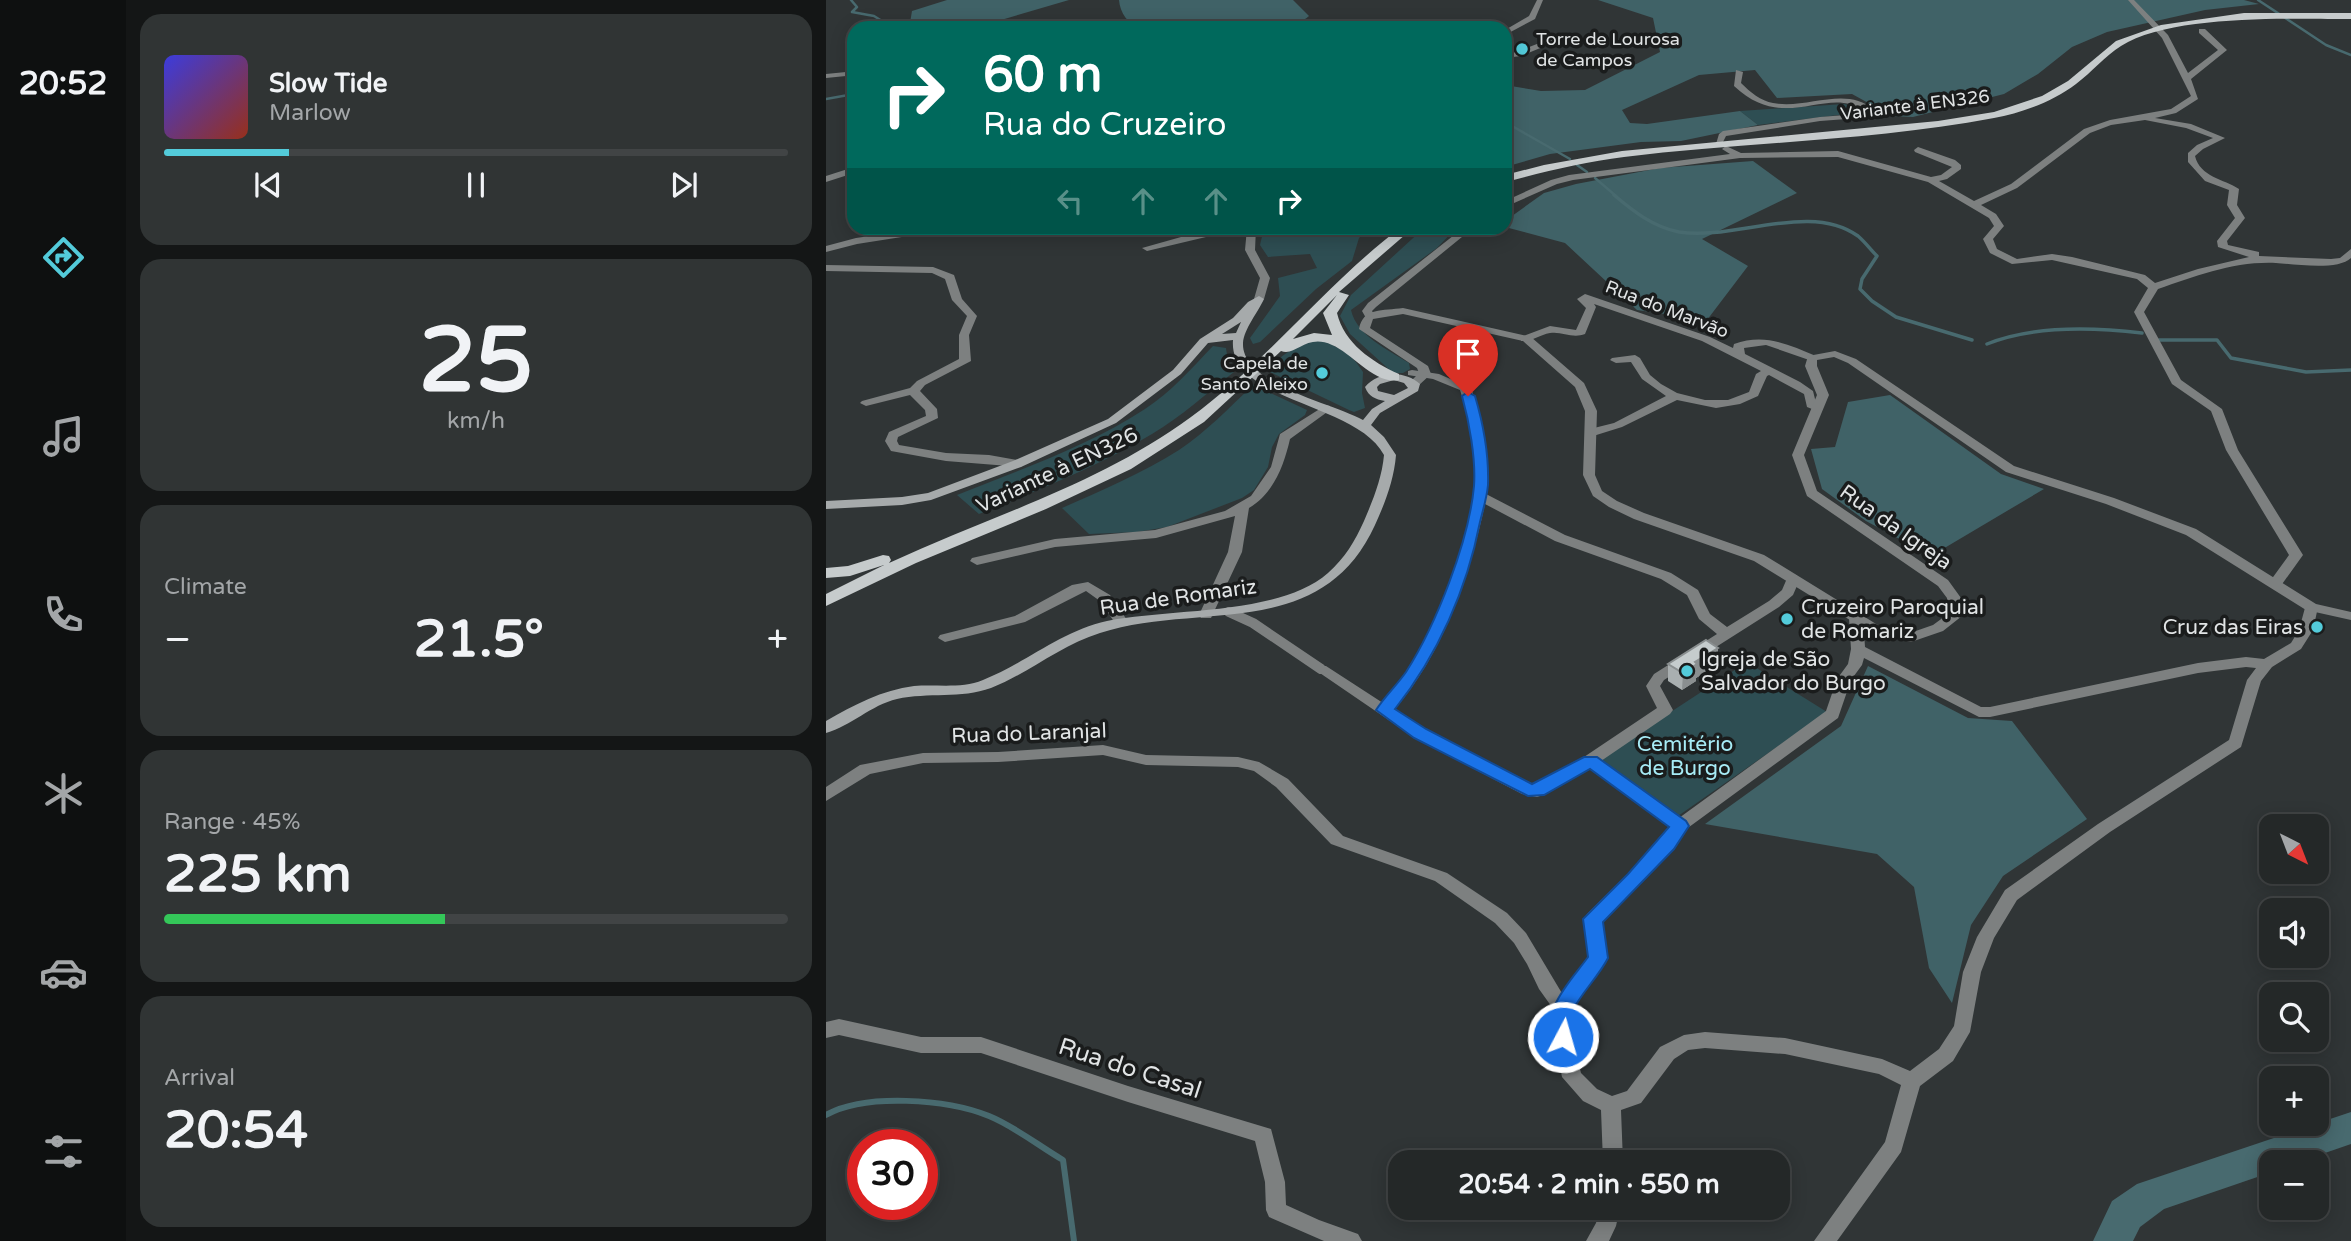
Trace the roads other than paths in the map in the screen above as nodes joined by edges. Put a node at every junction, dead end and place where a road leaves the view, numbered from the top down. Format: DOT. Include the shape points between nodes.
graph roads {
  1 [pos="1540,0"];
  2 [pos="2132,0"];
  3 [pos="2351,16"];
  4 [pos="1512,29"];
  5 [pos="2202,31"];
  6 [pos="1558,39"];
  7 [pos="1512,55"];
  8 [pos="1739,72"];
  9 [pos="843,74"];
  10 [pos="826,76"];
  11 [pos="2186,79"];
  12 [pos="2144,120"];
  13 [pos="1918,150"];
  14 [pos="1740,156"];
  15 [pos="847,172"];
  16 [pos="1512,177"];
  17 [pos="826,179"];
  18 [pos="1931,180"];
  19 [pos="1512,201"];
  20 [pos="1975,204"];
  21 [pos="895,235"];
  22 [pos="1203,235"];
  23 [pos="1251,235"];
  24 [pos="1399,235"];
  25 [pos="1459,235"];
  26 [pos="1147,248"];
  27 [pos="826,249"];
  28 [pos="2351,252"];
  29 [pos="2252,259"];
  30 [pos="826,268"];
  31 [pos="1357,270"];
  32 [pos="2154,287"];
  33 [pos="1259,299"];
  34 [pos="1370,316"];
  35 [pos="1239,339"];
  36 [pos="1525,339"];
  37 [pos="1204,341"];
  38 [pos="1353,349"];
  39 [pos="1740,356"];
  40 [pos="1812,358"];
  41 [pos="1616,360"];
  42 [pos="1259,366"];
  43 [pos="1371,366"];
  44 [pos="1770,372"];
  45 [pos="1409,377"];
  46 [pos="1456,383"];
  47 [pos="914,390"];
  48 [pos="1375,390"];
  49 [pos="1675,396"];
  50 [pos="1400,397"];
  51 [pos="866,403"];
  52 [pos="1326,408"];
  53 [pos="1817,408"];
  54 [pos="1376,411"];
  55 [pos="1365,425"];
  56 [pos="1590,433"];
  57 [pos="1017,464"];
  58 [pos="1064,495"];
  59 [pos="1480,496"];
  60 [pos="826,505"];
  61 [pos="1243,507"];
  62 [pos="977,561"];
  63 [pos="826,573"];
  64 [pos="1793,579"];
  65 [pos="2275,584"];
  66 [pos="826,601"];
  67 [pos="2311,607"];
  68 [pos="1229,612"];
  69 [pos="1206,615"];
  70 [pos="2351,616"];
  71 [pos="1856,618"];
  72 [pos="1122,623"];
  73 [pos="1728,635"];
  74 [pos="945,638"];
  75 [pos="1858,649"];
  76 [pos="2267,664"];
  77 [pos="1321,669"];
  78 [pos="1384,710"];
  79 [pos="826,727"];
  80 [pos="1590,761"];
  81 [pos="826,795"];
  82 [pos="1679,826"];
  83 [pos="1563,1009"];
  84 [pos="826,1030"];
  85 [pos="1912,1081"];
  86 [pos="1611,1105"];
  87 [pos="1613,1150"];
  88 [pos="1607,1220"];
  89 [pos="1351,1241"];
  90 [pos="1597,1241"];
  91 [pos="1825,1241"];
  1 -- 4 [label="street" via="1532,17"];
  2 -- 11 [label="street" via="2166,39"];
  3 -- 16 [label="main road, Variante à EN326" via="2244,16 2161,28 2119,43 2046,98 1996,115 1597,158"];
  5 -- 11 [label="street" via="2223,50"];
  6 -- 7 [label="street"];
  8 -- 14 [label="street" via="1737,84 1767,104 1849,101 1870,110 1860,116 1719,137 1722,145"];
  9 -- 10 [label="street"];
  11 -- 12 [label="street" via="2195,97 2189,103"];
  12 -- 20 [label="street" via="2098,126 2013,187"];
  12 -- 29 [label="street" via="2188,126 2221,138 2191,155 2192,162 2208,178 2234,189 2232,205 2240,218 2222,241 2223,247 2256,254"];
  13 -- 18 [label="street" via="1958,167"];
  14 -- 18 [label="street" via="1838,154"];
  14 -- 19 [label="street" via="1572,177"];
  15 -- 17 [label="street"];
  18 -- 20 [label="street"];
  20 -- 32 [label="street" via="1999,226 1988,239 1993,251 2004,258 2016,262 2052,257 2072,260 2141,277"];
  21 -- 27 [label="street"];
  22 -- 26 [label="street"];
  23 -- 33 [label="street" via="1250,250 1265,278"];
  24 -- 31 [label="main road, Variante à EN326"];
  25 -- 34 [label="street" via="1371,305"];
  28 -- 29 [label="street" via="2332,262"];
  29 -- 32 [label="street"];
  30 -- 47 [label="street" via="933,270 950,277 957,300 972,316 964,335 965,361"];
  31 -- 38 [label="main road" via="1330,313 1334,330"];
  31 -- 42 [label="main road, Variante à EN326"];
  32 -- 65 [label="street" via="2139,312 2165,365 2176,382 2216,410 2232,450 2296,555"];
  33 -- 35 [label="main road"];
  33 -- 37 [label="main road"];
  34 -- 36 [label="street, Rua da Igreja" via="1403,311"];
  34 -- 45 [label="street" via="1364,329"];
  35 -- 37 [label="main road"];
  35 -- 52 [label="main road" via="1241,361 1249,371"];
  36 -- 39 [label="street, Rua do Marvão" via="1550,329 1581,332 1591,307 1582,299 1585,297 1706,339"];
  36 -- 56 [label="street, Rua da Igreja" via="1580,385 1591,411"];
  37 -- 57 [label="main road" via="1177,372 1112,421"];
  38 -- 42 [label="main road" via="1326,337 1309,337"];
  38 -- 43 [label="main road"];
  39 -- 40 [label="street" via="1738,346 1764,342"];
  39 -- 44 [label="street, Rua do Marvão"];
  40 -- 53 [label="street, Rua da Igreja" via="1823,395"];
  40 -- 65 [label="street" via="1835,354 1852,361 2010,469 2191,532"];
  41 -- 49 [label="street" via="1636,360 1637,368"];
  42 -- 58 [label="main road, Variante à EN326" via="1167,442"];
  43 -- 45 [label="main road"];
  43 -- 48 [label="main road"];
  44 -- 49 [label="street" via="1762,374 1755,394 1741,400 1712,405"];
  44 -- 53 [label="street, Rua do Marvão" via="1809,393 1811,405"];
  45 -- 46 [label="street"];
  45 -- 46 [label="street" via="1425,374"];
  45 -- 48 [label="main road"];
  45 -- 50 [label="main road"];
  46 -- 59 [label="street" via="1465,388 1475,417"];
  47 -- 51 [label="street"];
  47 -- 57 [label="street" via="932,409 932,418 893,435 895,448"];
  48 -- 50 [label="main road"];
  48 -- 54 [label="main road"];
  49 -- 56 [label="street" via="1618,425"];
  50 -- 54 [label="main road"];
  52 -- 55 [label="main road"];
  52 -- 61 [label="street" via="1284,437 1277,467 1255,499"];
  53 -- 71 [label="street, Rua da Igreja" via="1798,455 1811,494 1943,583 1954,598 1955,616 1911,638 1876,630"];
  54 -- 55 [label="main road"];
  55 -- 68 [label="main road, Rua de Romariz" via="1390,455 1371,523 1359,547 1337,573 1310,590 1277,603"];
  56 -- 64 [label="street, Rua da Igreja" via="1589,475 1597,493 1639,516 1759,558"];
  57 -- 60 [label="main road" via="931,496"];
  58 -- 63 [label="main road" via="870,565"];
  58 -- 66 [label="main road, Variante à EN326" via="904,561"];
  59 -- 73 [label="street" via="1560,538 1666,576 1693,593 1704,616"];
  59 -- 78 [label="street" via="1451,598 1412,676"];
  61 -- 62 [label="street" via="1156,534 1055,543"];
  61 -- 69 [label="street" via="1236,552"];
  64 -- 71 [label="street, Rua da Igreja"];
  64 -- 73 [label="street" via="1788,592"];
  65 -- 67 [label="street"];
  67 -- 70 [label="street"];
  67 -- 76 [label="street" via="2306,630 2296,646"];
  68 -- 69 [label="main road, Rua de Romariz"];
  68 -- 77 [label="street"];
  69 -- 72 [label="main road, Rua de Romariz"];
  71 -- 75 [label="street"];
  72 -- 74 [label="street" via="1105,598 1088,586 1077,587 1020,619"];
  72 -- 79 [label="main road, Rua de Romariz" via="1084,634 984,685 884,698"];
  73 -- 80 [label="street" via="1659,677 1653,686 1665,709"];
  75 -- 76 [label="street" via="1979,712 2198,668"];
  75 -- 82 [label="street" via="1833,714"];
  76 -- 85 [label="street" via="2254,680 2236,743 2011,895 1972,972 1963,1027 1946,1055"];
  77 -- 78 [label="street"];
  78 -- 80 [label="street" via="1528,790 1537,791"];
  80 -- 82 [label="street"];
  81 -- 83 [label="street, Rua do Laranjal" via="866,769 923,758 1103,750 1146,760 1238,762 1259,767 1282,783 1337,840 1441,877 1501,918 1520,938"];
  82 -- 83 [label="street" via="1635,879 1593,919 1598,958"];
  83 -- 86 [label="street" via="1560,1023 1572,1077 1590,1095"];
  84 -- 89 [label="street, Rua do Casal" via="839,1027 922,1045 981,1045 1264,1135 1276,1210"];
  85 -- 86 [label="street" via="1882,1067 1785,1046 1705,1040 1684,1043 1667,1053 1633,1097"];
  85 -- 91 [label="street" via="1894,1146"];
  86 -- 87 [label="street"];
  88 -- 90 [label="street"];
}
